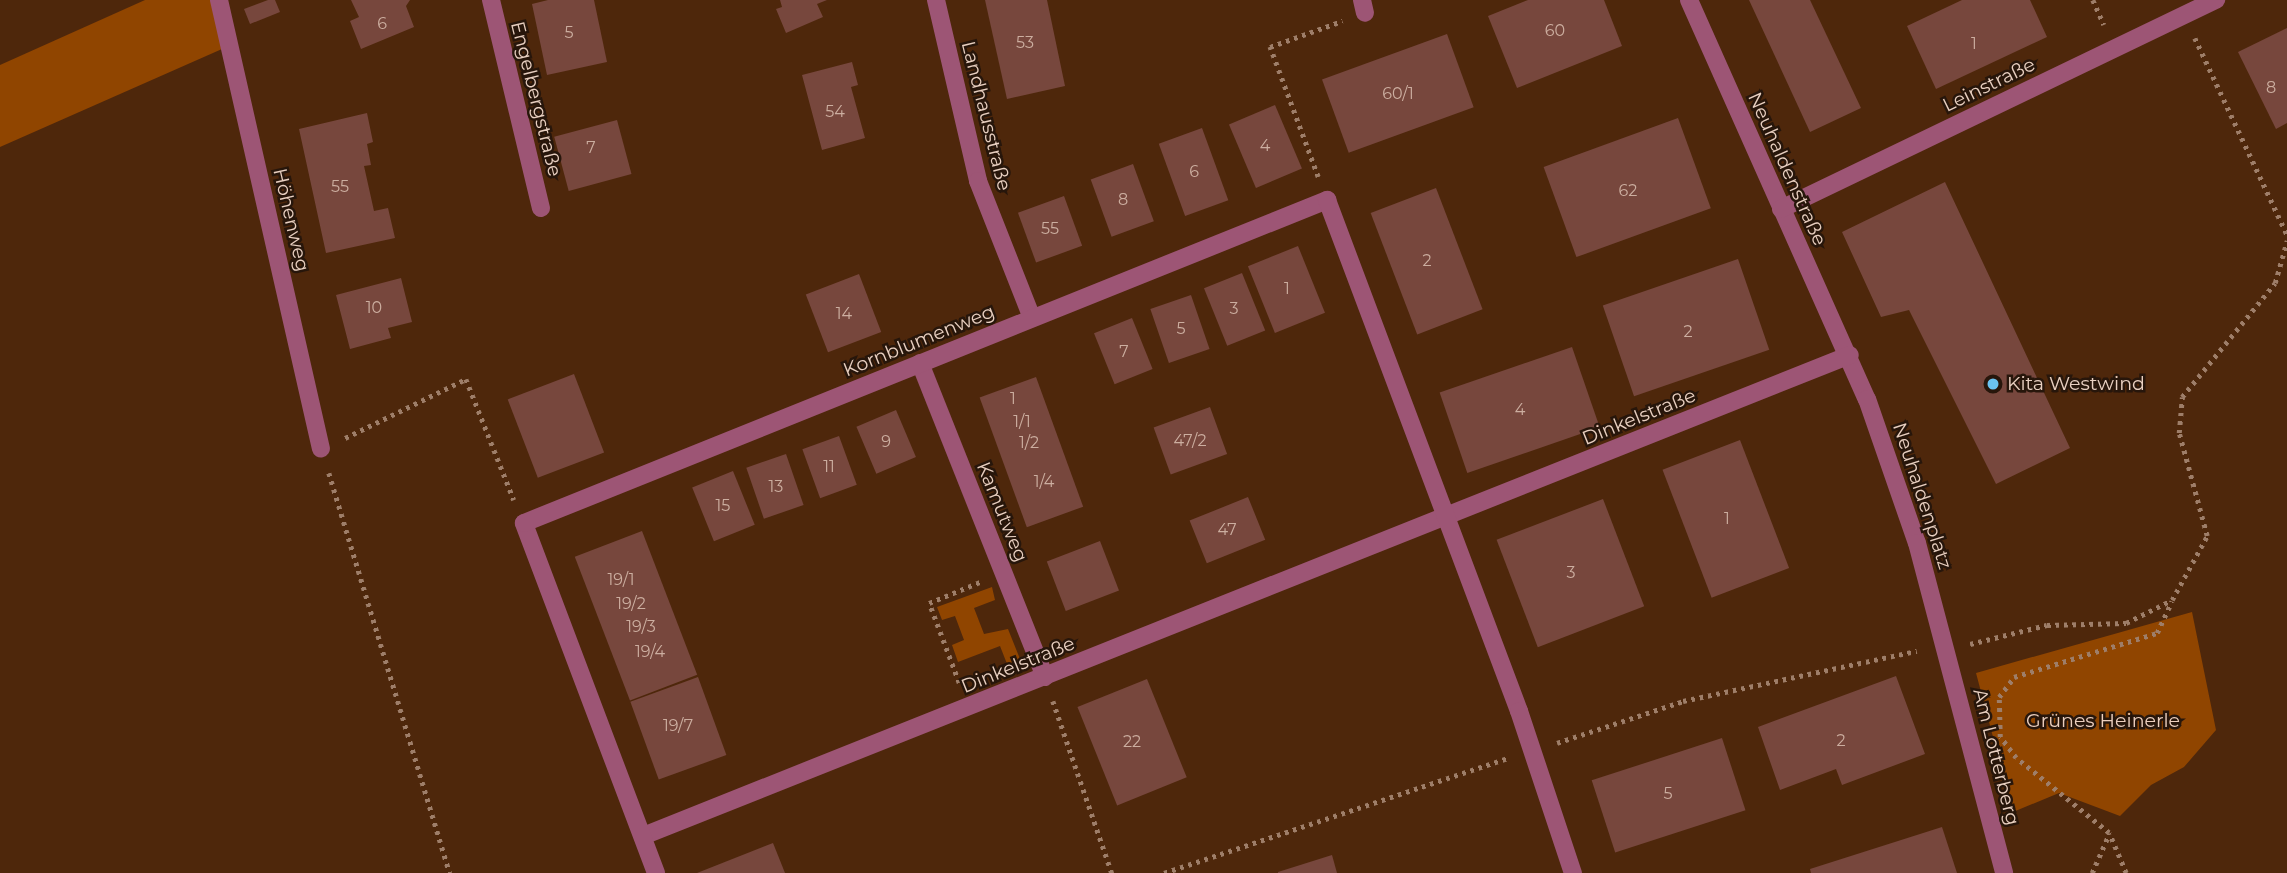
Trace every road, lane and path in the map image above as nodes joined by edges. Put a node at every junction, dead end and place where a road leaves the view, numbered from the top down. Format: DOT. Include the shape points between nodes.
graph roads {
  1 [pos="219,0"];
  2 [pos="491,0"];
  3 [pos="936,0"];
  4 [pos="1689,0"];
  5 [pos="2216,0"];
  6 [pos="1364,6"];
  7 [pos="2180,8"];
  8 [pos="1327,201"];
  9 [pos="541,208"];
  10 [pos="1781,209"];
  11 [pos="2287,234"];
  12 [pos="2287,241"];
  13 [pos="1032,318"];
  14 [pos="1850,355"];
  15 [pos="920,363"];
  16 [pos="321,449"];
  17 [pos="1445,517"];
  18 [pos="524,523"];
  19 [pos="1003,573"];
  20 [pos="2172,600"];
  21 [pos="1948,652"];
  22 [pos="1045,677"];
  23 [pos="968,707"];
  24 [pos="2109,833"];
  25 [pos="643,836"];
  26 [pos="450,873"];
  27 [pos="656,873"];
  28 [pos="1112,873"];
  29 [pos="1573,873"];
  30 [pos="2004,873"];
  31 [pos="2092,873"];
  32 [pos="2126,873"];
  1 -- 16 [label="street, Höhenweg"];
  2 -- 9 [label="street, Engelbergstraße"];
  3 -- 13 [label="street, Landhausstraße" via="978,181"];
  4 -- 10 [label="street, Neuhaldenstraße"];
  5 -- 7 [label="street, Leinstraße"];
  6 -- 8 [label="path" via="1270,47"];
  7 -- 10 [label="street, Leinstraße"];
  7 -- 11 [label="path"];
  8 -- 13 [label="street, Kornblumenweg"];
  8 -- 17 [label="street"];
  10 -- 14 [label="street, Neuhaldenstraße"];
  12 -- 20 [label="path" via="2275,283 2182,397 2179,433 2207,536"];
  13 -- 15 [label="street, Kornblumenweg"];
  14 -- 17 [label="street, Dinkelstraße"];
  14 -- 21 [label="street, Neuhaldenplatz" via="1917,543"];
  15 -- 18 [label="street, Kornblumenweg"];
  15 -- 19 [label="street, Kamutweg"];
  16 -- 18 [label="path" via="466,379"];
  16 -- 26 [label="path"];
  17 -- 22 [label="street, Dinkelstraße"];
  17 -- 29 [label="street"];
  18 -- 25 [label="street"];
  19 -- 22 [label="street, Kamutweg"];
  19 -- 23 [label="path" via="929,603"];
  20 -- 21 [label="path" via="2126,623 2047,625"];
  20 -- 24 [label="path" via="2157,633 2014,677 1999,697 2000,737 2016,758"];
  21 -- 30 [label="street, Am Lotterberg"];
  22 -- 23 [label="street, Dinkelstraße"];
  22 -- 28 [label="path"];
  23 -- 25 [label="street, Dinkelstraße"];
  24 -- 31 [label="path"];
  24 -- 32 [label="path"];
  25 -- 27 [label="street"];
}
